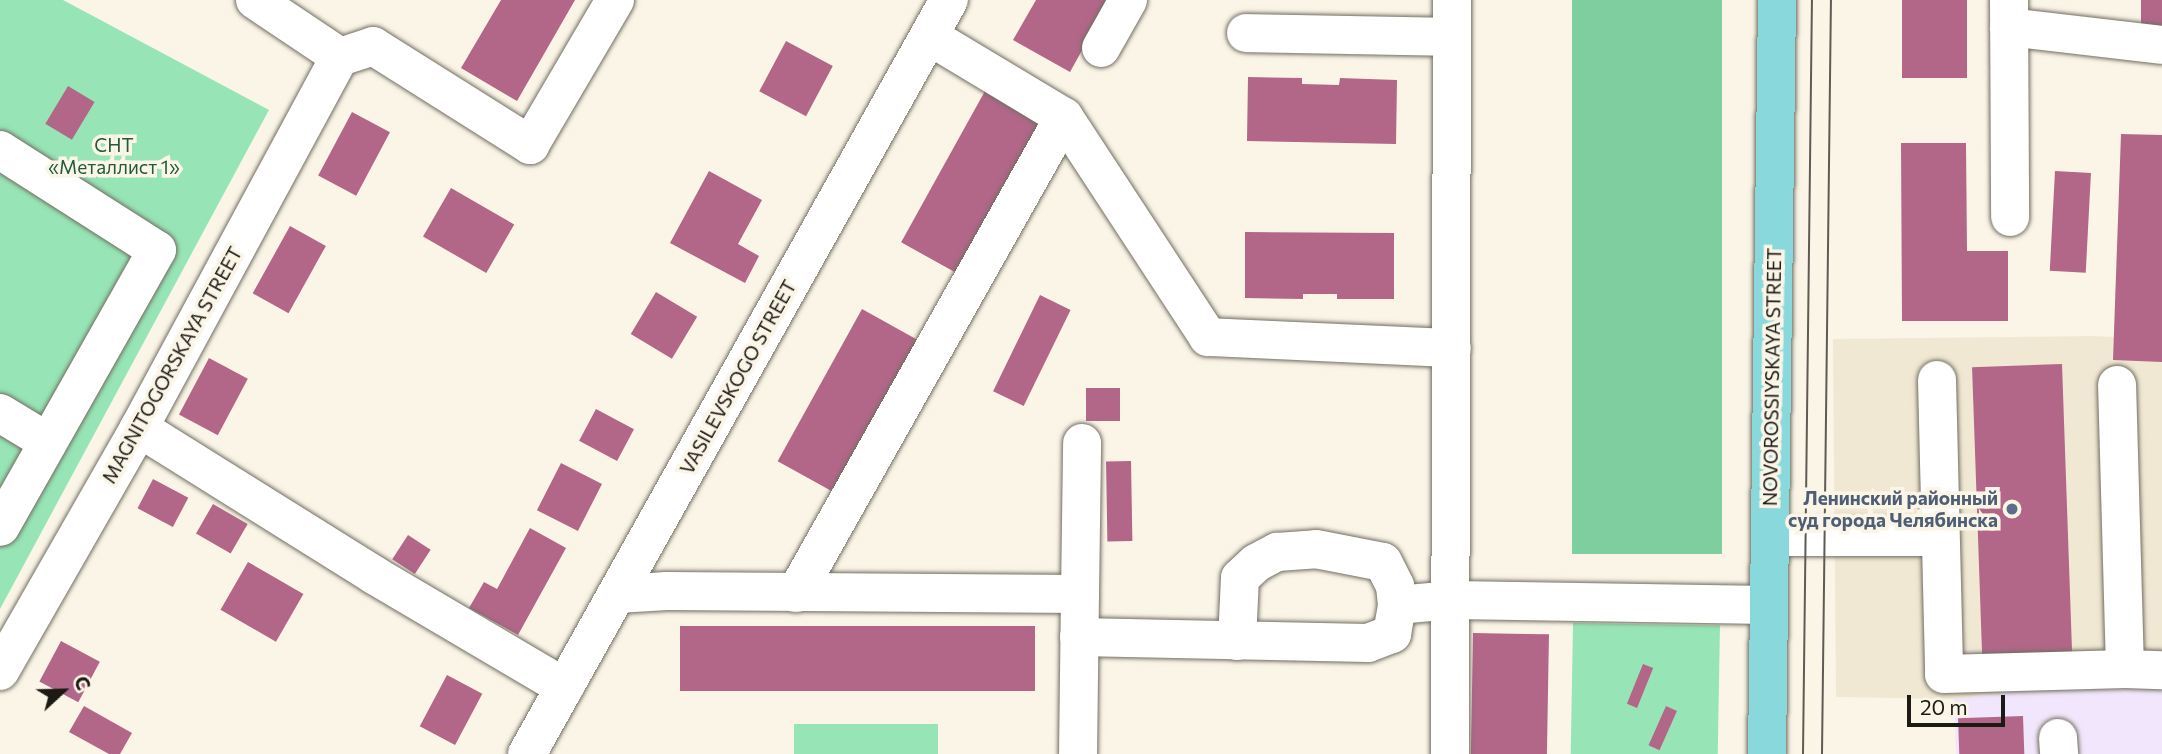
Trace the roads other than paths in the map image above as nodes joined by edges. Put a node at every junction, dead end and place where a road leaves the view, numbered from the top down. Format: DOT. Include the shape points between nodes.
graph roads {
  1 [pos="255,0"];
  2 [pos="615,0"];
  3 [pos="949,0"];
  4 [pos="1128,0"];
  5 [pos="1777,0"];
  6 [pos="2009,14"];
  7 [pos="1451,18"];
  8 [pos="1246,33"];
  9 [pos="929,36"];
  10 [pos="2162,45"];
  11 [pos="1101,48"];
  12 [pos="340,57"];
  13 [pos="1064,117"];
  14 [pos="0,150"];
  15 [pos="2010,217"];
  16 [pos="1452,348"];
  17 [pos="1937,380"];
  18 [pos="2117,385"];
  19 [pos="0,413"];
  20 [pos="139,428"];
  21 [pos="48,442"];
  22 [pos="1082,443"];
  23 [pos="0,527"];
  24 [pos="1770,537"];
  25 [pos="1940,537"];
  26 [pos="796,593"];
  27 [pos="617,594"];
  28 [pos="1080,594"];
  29 [pos="1453,600"];
  30 [pos="1397,605"];
  31 [pos="1769,605"];
  32 [pos="1079,637"];
  33 [pos="1237,641"];
  34 [pos="2144,670"];
  35 [pos="0,671"];
  36 [pos="564,687"];
  37 [pos="527,754"];
  38 [pos="1078,754"];
  39 [pos="1450,754"];
  40 [pos="1767,754"];
  1 -- 12 [label="street"];
  2 -- 12 [label="street" via="530,145 373,46"];
  3 -- 9 [label="street, VASILEVSKOGO STREET"];
  4 -- 11 [label="street"];
  5 -- 24 [label="main road, NOVOROSSIYSKAYA STREET"];
  6 -- 10 [label="street"];
  6 -- 15 [label="street"];
  7 -- 8 [label="street"];
  7 -- 16 [label="street"];
  9 -- 13 [label="street"];
  9 -- 27 [label="street, VASILEVSKOGO STREET"];
  12 -- 20 [label="street, MAGNITOGORSKAYA STREET"];
  13 -- 16 [label="street" via="1208,337"];
  13 -- 26 [label="street"];
  14 -- 21 [label="street" via="156,250"];
  16 -- 29 [label="street"];
  17 -- 25 [label="street"];
  18 -- 34 [label="street"];
  19 -- 21 [label="street"];
  20 -- 35 [label="street, MAGNITOGORSKAYA STREET"];
  20 -- 36 [label="street"];
  21 -- 23 [label="street"];
  22 -- 28 [label="street"];
  24 -- 25 [label="street"];
  24 -- 31 [label="main road, NOVOROSSIYSKAYA STREET"];
  25 -- 34 [label="street" via="1944,674"];
  26 -- 27 [label="street"];
  26 -- 28 [label="street"];
  27 -- 36 [label="street, VASILEVSKOGO STREET"];
  28 -- 32 [label="street"];
  29 -- 30 [label="street"];
  29 -- 31 [label="street"];
  29 -- 39 [label="street"];
  30 -- 33 [label="street" via="1392,634 1368,643"];
  30 -- 33 [label="street" via="1395,586 1383,562 1316,549 1277,552 1256,562 1240,578"];
  31 -- 40 [label="main road, NOVOROSSIYSKAYA STREET"];
  32 -- 33 [label="street"];
  32 -- 38 [label="street"];
  36 -- 37 [label="street, VASILEVSKOGO STREET"];
}
